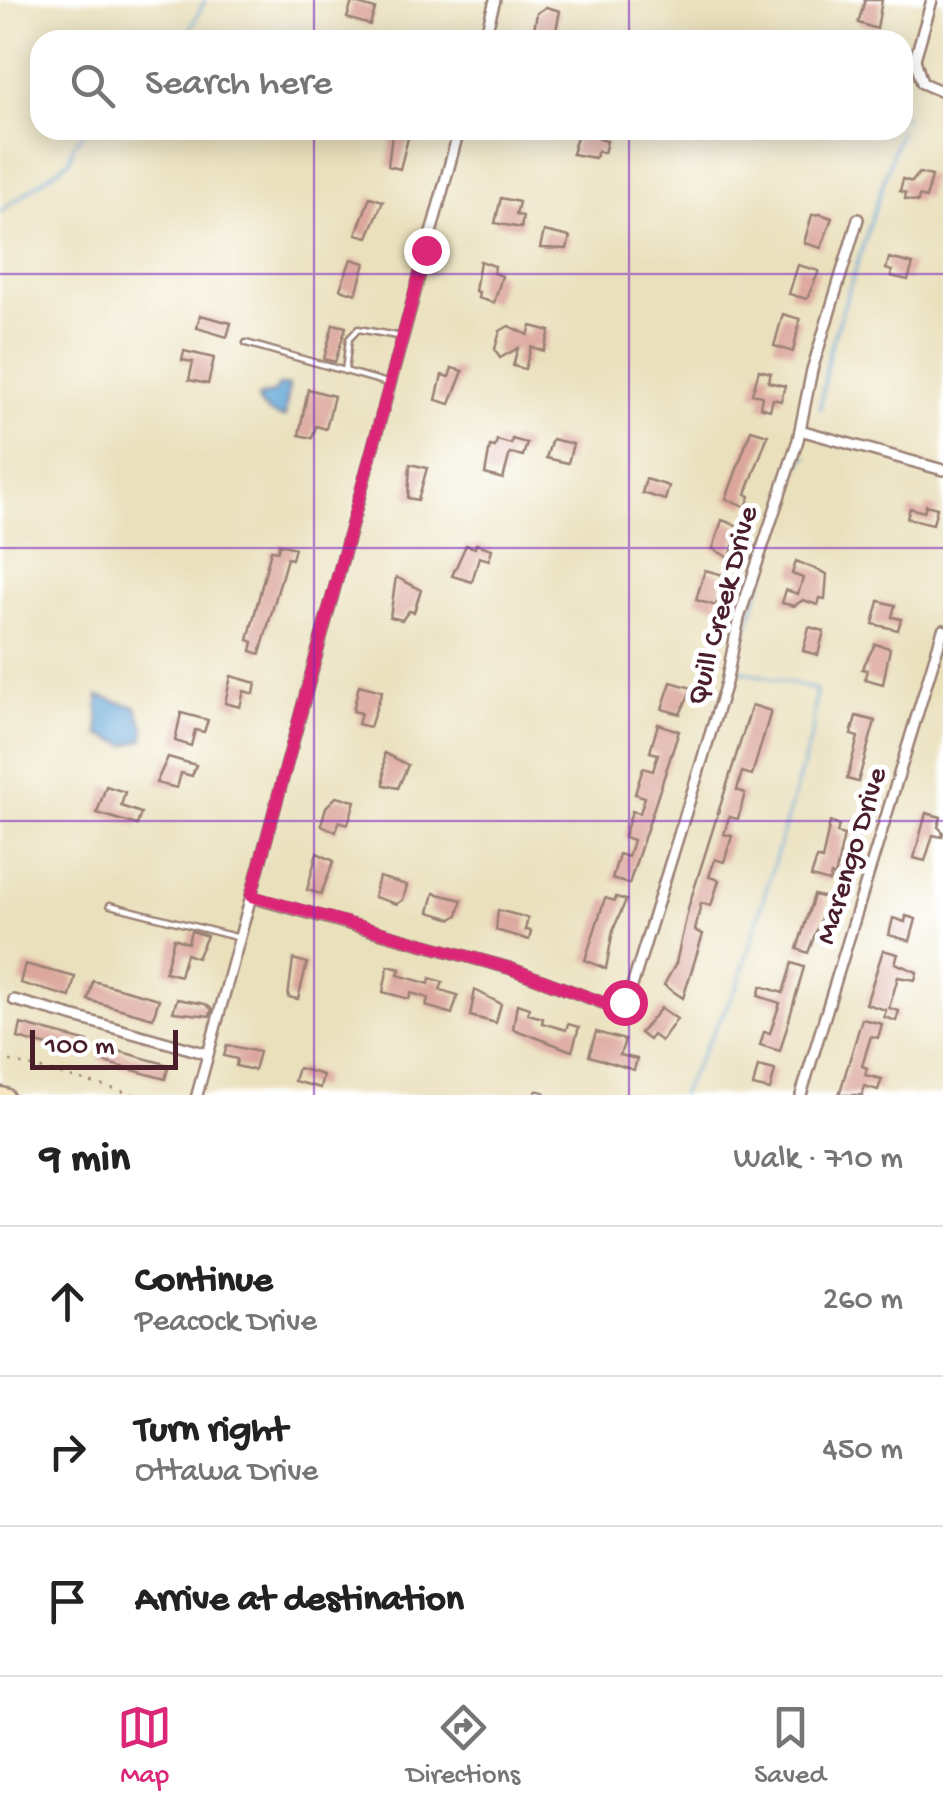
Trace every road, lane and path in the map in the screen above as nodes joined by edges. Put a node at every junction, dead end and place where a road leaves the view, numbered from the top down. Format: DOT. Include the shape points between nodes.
graph roads {
  1 [pos="494,0"];
  2 [pos="932,0"];
  3 [pos="486,30"];
  4 [pos="943,92"];
  5 [pos="456,140"];
  6 [pos="858,219"];
  7 [pos="403,337"];
  8 [pos="246,343"];
  9 [pos="345,372"];
  10 [pos="390,384"];
  11 [pos="800,430"];
  12 [pos="943,470"];
  13 [pos="943,630"];
  14 [pos="251,896"];
  15 [pos="110,905"];
  16 [pos="240,938"];
  17 [pos="14,1000"];
  18 [pos="208,1054"];
  19 [pos="0,1058"];
  20 [pos="0,1093"];
  21 [pos="7,1095"];
  22 [pos="136,1095"];
  23 [pos="197,1095"];
  24 [pos="802,1095"];
  1 -- 3 [label="street"];
  2 -- 4 [label="street" via="916,66 922,82"];
  5 -- 7 [label="street"];
  6 -- 11 [label="street, Quill Creek Drive"];
  7 -- 9 [label="lane" via="358,329 349,339"];
  7 -- 10 [label="street"];
  8 -- 9 [label="lane"];
  9 -- 10 [label="lane"];
  10 -- 14 [label="street"];
  11 -- 12 [label="street"];
  11 -- 14 [label="street, Quill Creek Drive" via="624,1002 604,1003 509,968"];
  13 -- 24 [label="street, Marengo Drive"];
  14 -- 16 [label="street"];
  15 -- 16 [label="lane"];
  16 -- 18 [label="street"];
  17 -- 18 [label="street"];
  18 -- 23 [label="street"];
  19 -- 22 [label="path"];
  20 -- 21 [label="main road"];
}
